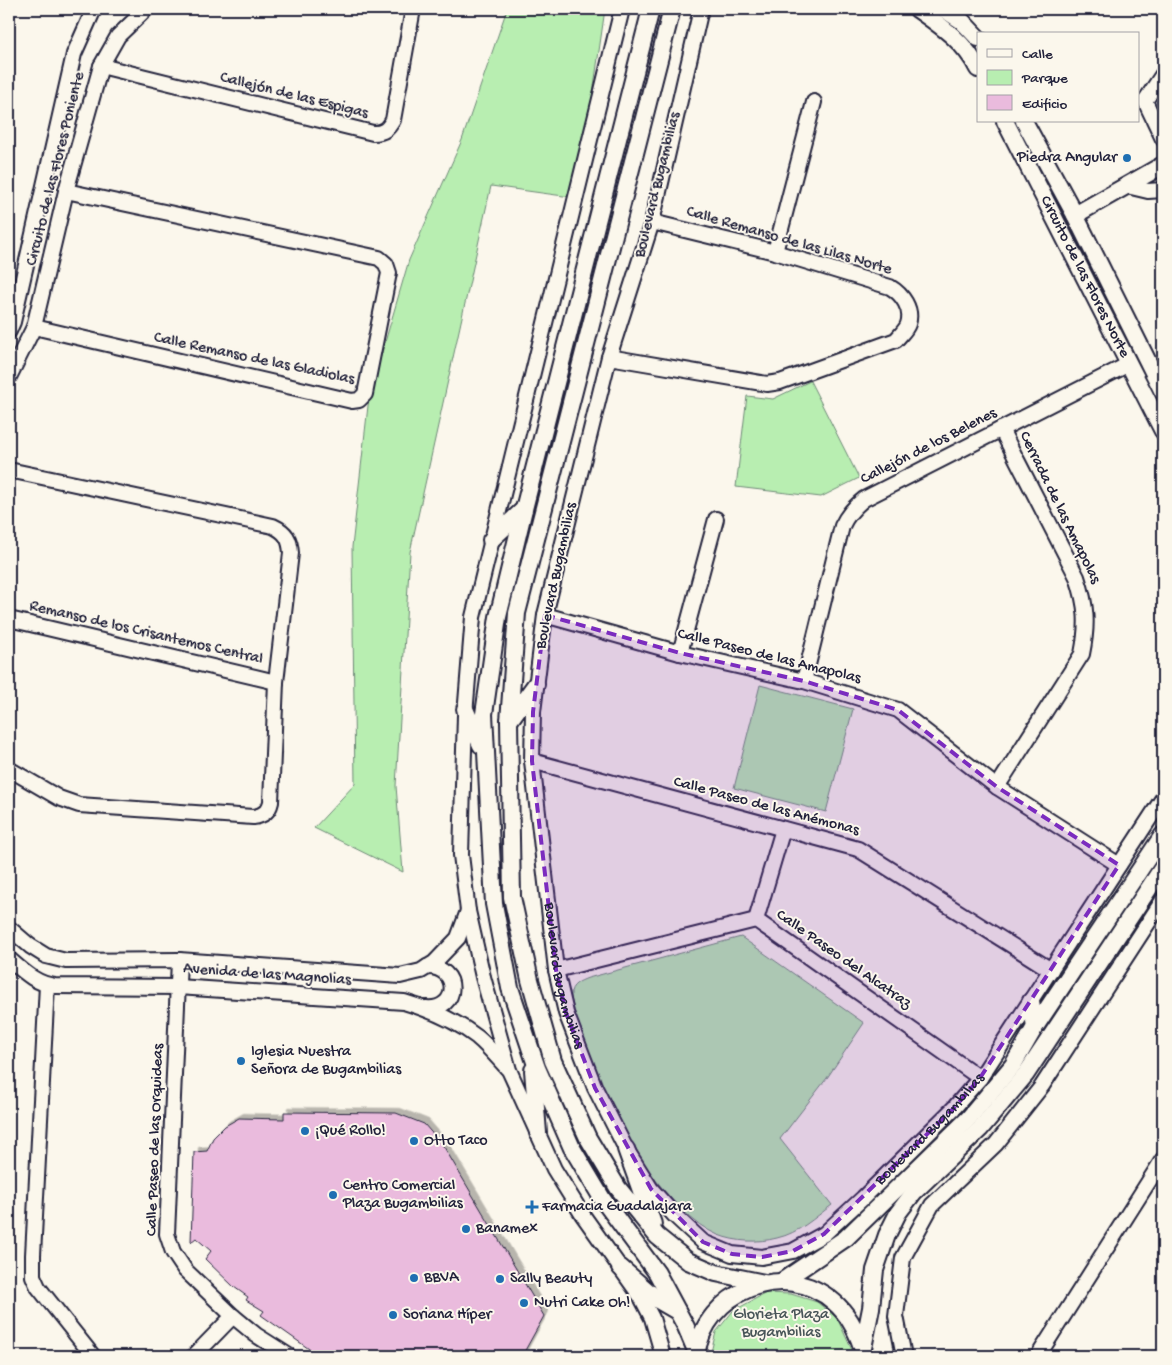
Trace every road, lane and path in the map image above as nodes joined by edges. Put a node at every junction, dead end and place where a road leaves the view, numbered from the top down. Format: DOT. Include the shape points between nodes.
graph roads {
  1 [pos="94,9"];
  2 [pos="145,9"];
  3 [pos="413,9"];
  4 [pos="622,9"];
  5 [pos="651,9"];
  6 [pos="672,9"];
  7 [pos="701,9"];
  8 [pos="917,9"];
  9 [pos="944,9"];
  10 [pos="977,37"];
  11 [pos="101,66"];
  12 [pos="977,67"];
  13 [pos="1163,74"];
  14 [pos="1145,101"];
  15 [pos="814,102"];
  16 [pos="1163,115"];
  17 [pos="1006,122"];
  18 [pos="1025,122"];
  19 [pos="1163,139"];
  20 [pos="1163,165"];
  21 [pos="1127,186"];
  22 [pos="1163,190"];
  23 [pos="66,191"];
  24 [pos="1075,215"];
  25 [pos="652,222"];
  26 [pos="775,252"];
  27 [pos="34,327"];
  28 [pos="9,331"];
  29 [pos="609,357"];
  30 [pos="1129,364"];
  31 [pos="9,378"];
  32 [pos="1163,392"];
  33 [pos="1001,429"];
  34 [pos="1163,432"];
  35 [pos="9,470"];
  36 [pos="524,509"];
  37 [pos="716,519"];
  38 [pos="491,540"];
  39 [pos="545,615"];
  40 [pos="9,619"];
  41 [pos="680,654"];
  42 [pos="804,681"];
  43 [pos="276,682"];
  44 [pos="536,684"];
  45 [pos="465,709"];
  46 [pos="509,721"];
  47 [pos="486,756"];
  48 [pos="532,761"];
  49 [pos="9,768"];
  50 [pos="997,787"];
  51 [pos="1163,798"];
  52 [pos="783,829"];
  53 [pos="1163,835"];
  54 [pos="1119,865"];
  55 [pos="1163,867"];
  56 [pos="1163,900"];
  57 [pos="468,911"];
  58 [pos="756,920"];
  59 [pos="9,928"];
  60 [pos="9,959"];
  61 [pos="179,960"];
  62 [pos="427,967"];
  63 [pos="556,970"];
  64 [pos="1051,970"];
  65 [pos="47,985"];
  66 [pos="178,987"];
  67 [pos="1031,1001"];
  68 [pos="426,1008"];
  69 [pos="1036,1028"];
  70 [pos="531,1051"];
  71 [pos="510,1070"];
  72 [pos="980,1078"];
  73 [pos="538,1133"];
  74 [pos="626,1149"];
  75 [pos="1163,1160"];
  76 [pos="657,1236"];
  77 [pos="620,1267"];
  78 [pos="782,1282"];
  79 [pos="764,1283"];
  80 [pos="678,1312"];
  81 [pos="233,1316"];
  82 [pos="863,1352"];
  83 [pos="282,1354"];
  84 [pos="696,1355"];
  85 [pos="93,1356"];
  86 [pos="194,1356"];
  87 [pos="663,1356"];
  88 [pos="904,1356"];
  89 [pos="1038,1356"];
  1 -- 28 [label="street, Circuito de las Flores Poniente" via="74,54"];
  2 -- 11 [label="street, Circuito de las Flores Poniente" via="118,36"];
  3 -- 11 [label="street, Callejón de las Espigas" via="393,120 385,131 379,133"];
  4 -- 38 [label="street"];
  5 -- 36 [label="street"];
  6 -- 46 [label="street, Boulevard Bugambilias" via="517,613"];
  7 -- 25 [label="street, Boulevard Bugambilias"];
  8 -- 12 [label="street" via="961,43"];
  9 -- 10 [label="street"];
  11 -- 23 [label="street, Circuito de las Flores Poniente"];
  13 -- 14 [label="street"];
  14 -- 16 [label="street"];
  14 -- 19 [label="street"];
  15 -- 26 [label="street"];
  17 -- 30 [label="street, Circuito de las Flores Norte"];
  18 -- 24 [label="street, Circuito de las Flores Norte"];
  20 -- 21 [label="street"];
  21 -- 22 [label="street" via="1148,192"];
  21 -- 24 [label="street"];
  23 -- 27 [label="street, Circuito de las Flores Poniente"];
  23 -- 27 [label="street, Calle Remanso de las Gladiolas" via="380,258 389,273 365,394 359,400 352,400"];
  24 -- 32 [label="street, Circuito de las Flores Norte"];
  25 -- 26 [label="street, Calle Remanso de las Lilas Norte"];
  25 -- 29 [label="street, Boulevard Bugambilias"];
  26 -- 29 [label="street, Calle Remanso de las Lilas Norte" via="890,286 907,307 908,326 896,340 767,384"];
  27 -- 31 [label="street, Circuito de las Flores Poniente"];
  29 -- 39 [label="street, Boulevard Bugambilias"];
  30 -- 33 [label="street, Callejón de los Belenes"];
  30 -- 34 [label="street, Circuito de las Flores Norte"];
  33 -- 42 [label="street, Callejón de los Belenes" via="864,499 846,518"];
  33 -- 50 [label="street, Cerrada de las Amapolas" via="1077,577 1087,616 1082,654"];
  35 -- 43 [label="street" via="274,526 287,536 291,553"];
  36 -- 38 [label="street"];
  36 -- 47 [label="street" via="498,617 484,714"];
  37 -- 41 [label="street"];
  38 -- 45 [label="street" via="473,617"];
  39 -- 41 [label="street, Calle Paseo de las Amapolas"];
  39 -- 44 [label="street, Boulevard Bugambilias"];
  40 -- 43 [label="street, Remanso de los Crisantemos Central"];
  41 -- 42 [label="street, Calle Paseo de las Amapolas"];
  42 -- 50 [label="street, Calle Paseo de las Amapolas" via="898,710"];
  43 -- 49 [label="street" via="271,802 264,814 253,817 79,805 59,798"];
  44 -- 46 [label="street"];
  44 -- 48 [label="street, Boulevard Bugambilias"];
  45 -- 47 [label="street"];
  45 -- 57 [label="street" via="461,855"];
  46 -- 76 [label="street, Boulevard Bugambilias" via="512,897 530,980 553,1061 588,1138 618,1188"];
  47 -- 70 [label="street" via="494,904 510,988"];
  48 -- 52 [label="street, Calle Paseo de las Anémonas"];
  48 -- 63 [label="street, Boulevard Bugambilias"];
  50 -- 54 [label="street, Calle Paseo de las Amapolas"];
  51 -- 54 [label="street, Boulevard Bugambilias"];
  52 -- 58 [label="street"];
  52 -- 64 [label="street, Calle Paseo de las Anémonas" via="858,849"];
  53 -- 69 [label="street, Boulevard Bugambilias"];
  54 -- 64 [label="street, Boulevard Bugambilias"];
  55 -- 82 [label="street, Boulevard Bugambilias" via="1026,1074 980,1128 914,1192 898,1213 886,1235 875,1270"];
  56 -- 88 [label="street" via="1042,1086 996,1144 932,1205 903,1258 896,1316"];
  57 -- 62 [label="street, Avenida de las Magnolias" via="458,938"];
  57 -- 71 [label="street"];
  58 -- 63 [label="street, Calle Paseo del Alcatraz"];
  58 -- 72 [label="street, Calle Paseo del Alcatraz"];
  59 -- 61 [label="street, Avenida de las Magnolias" via="46,956 66,961"];
  60 -- 65 [label="street, Avenida de las Magnolias" via="29,977"];
  61 -- 62 [label="street, Avenida de las Magnolias" via="400,976"];
  61 -- 66 [label="street, Calle Paseo de las Orquideas"];
  62 -- 68 [label="street" via="444,972 452,988 444,1004"];
  63 -- 74 [label="street, Boulevard Bugambilias" via="566,1013 595,1088"];
  64 -- 67 [label="street, Boulevard Bugambilias"];
  65 -- 66 [label="street, Avenida de las Magnolias"];
  65 -- 85 [label="street" via="33,1276 38,1287"];
  66 -- 68 [label="street, Avenida de las Magnolias" via="404,1002"];
  66 -- 81 [label="street, Calle Paseo de las Orquideas" via="167,1234 173,1252 185,1270"];
  67 -- 69 [label="street"];
  67 -- 72 [label="street, Boulevard Bugambilias"];
  68 -- 71 [label="street, Avenida de las Magnolias" via="479,1038"];
  69 -- 78 [label="street, Boulevard Bugambilias" via="1013,1065 968,1119 846,1238"];
  70 -- 73 [label="street"];
  70 -- 80 [label="street" via="572,1148 603,1200 657,1273"];
  71 -- 73 [label="street"];
  72 -- 74 [label="street, Boulevard Bugambilias" via="863,1198 824,1234 793,1251 762,1257 732,1254 703,1242 651,1189"];
  73 -- 77 [label="street" via="554,1169"];
  74 -- 76 [label="street"];
  75 -- 89 [label="street"];
  76 -- 79 [label="street, Boulevard Bugambilias" via="688,1261 716,1273"];
  77 -- 80 [label="street" via="658,1300"];
  77 -- 87 [label="street" via="652,1318"];
  78 -- 79 [label="street"];
  78 -- 82 [label="street" via="809,1287 833,1301 856,1330"];
  79 -- 84 [label="street" via="744,1290 712,1315 702,1333"];
  80 -- 84 [label="street"];
  81 -- 83 [label="street, Calle Paseo de las Orquideas"];
  81 -- 86 [label="street"];
}
